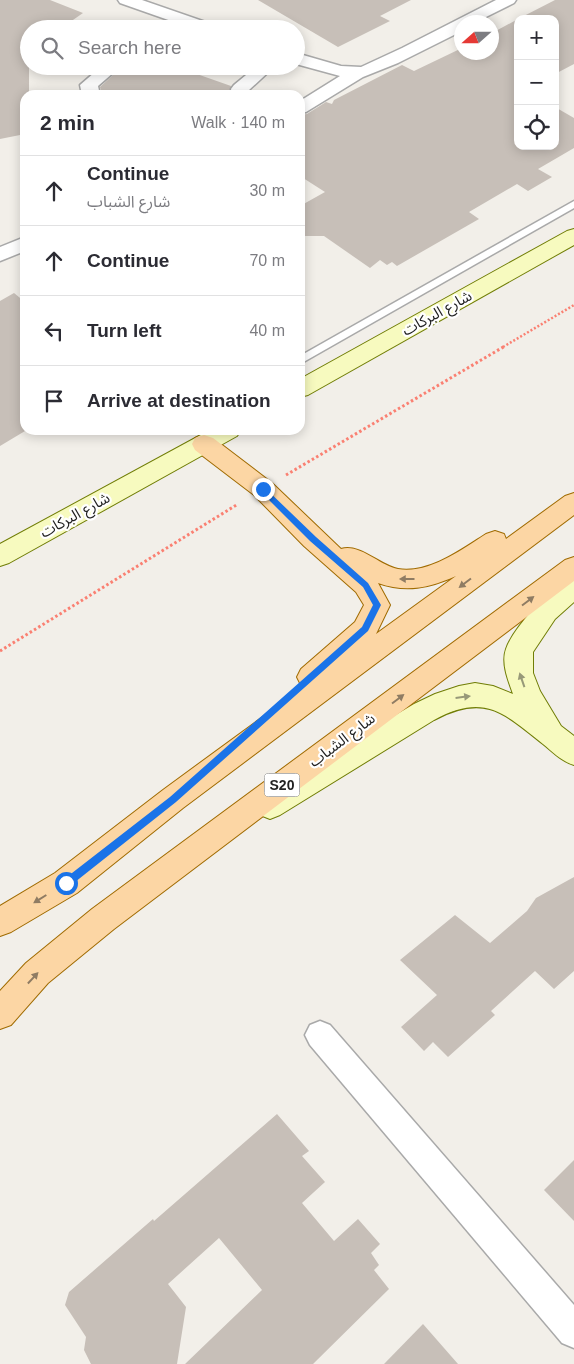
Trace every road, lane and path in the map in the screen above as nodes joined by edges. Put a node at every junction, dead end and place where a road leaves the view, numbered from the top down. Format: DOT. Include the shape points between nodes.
graph roads {
  1 [pos="126,0"];
  2 [pos="508,0"];
  3 [pos="479,15"];
  4 [pos="175,16"];
  5 [pos="170,20"];
  6 [pos="186,20"];
  7 [pos="454,28"];
  8 [pos="305,61"];
  9 [pos="357,73"];
  10 [pos="102,75"];
  11 [pos="256,75"];
  12 [pos="90,90"];
  13 [pos="240,90"];
  14 [pos="305,105"];
  15 [pos="574,204"];
  16 [pos="574,236"];
  17 [pos="20,245"];
  18 [pos="0,255"];
  19 [pos="305,358"];
  20 [pos="305,386"];
  21 [pos="220,435"];
  22 [pos="204,444"];
  23 [pos="574,494"];
  24 [pos="574,502"];
  25 [pos="313,539"];
  26 [pos="0,556"];
  27 [pos="574,567"];
  28 [pos="574,587"];
  29 [pos="564,745"];
  30 [pos="173,799"];
  31 [pos="180,862"];
  32 [pos="0,922"];
  33 [pos="0,1014"];
  34 [pos="320,1035"];
  35 [pos="574,1331"];
  1 -- 4 [label="street"];
  2 -- 3 [label="street"];
  4 -- 5 [label="street"];
  4 -- 6 [label="street"];
  7 -- 9 [label="street"];
  8 -- 9 [label="street" via="332,70"];
  9 -- 14 [label="street"];
  10 -- 12 [label="street" via="89,85"];
  11 -- 13 [label="street"];
  15 -- 19 [label="lane"];
  16 -- 20 [label="street, شارع البركات"];
  17 -- 18 [label="street"];
  21 -- 22 [label="street, شارع البركات"];
  22 -- 25 [label="main road" via="263,489"];
  22 -- 26 [label="street, شارع البركات"];
  23 -- 25 [label="main road, one-way" via="466,558 426,577 405,580 378,573"];
  24 -- 30 [label="main road, one-way"];
  25 -- 30 [label="main road" via="365,585 377,605 365,629"];
  31 -- 27 [label="main road, شارع الشباب / S20, one-way"];
  29 -- 28 [label="street, one-way" via="528,696 519,673 519,650 546,612"];
  31 -- 29 [label="street, one-way" via="448,699 484,695 507,702"];
  30 -- 32 [label="main road, one-way" via="66,883"];
  33 -- 31 [label="main road, شارع الشباب / S20, one-way" via="37,974 103,919"];
  34 -- 35 [label="street"];
}
